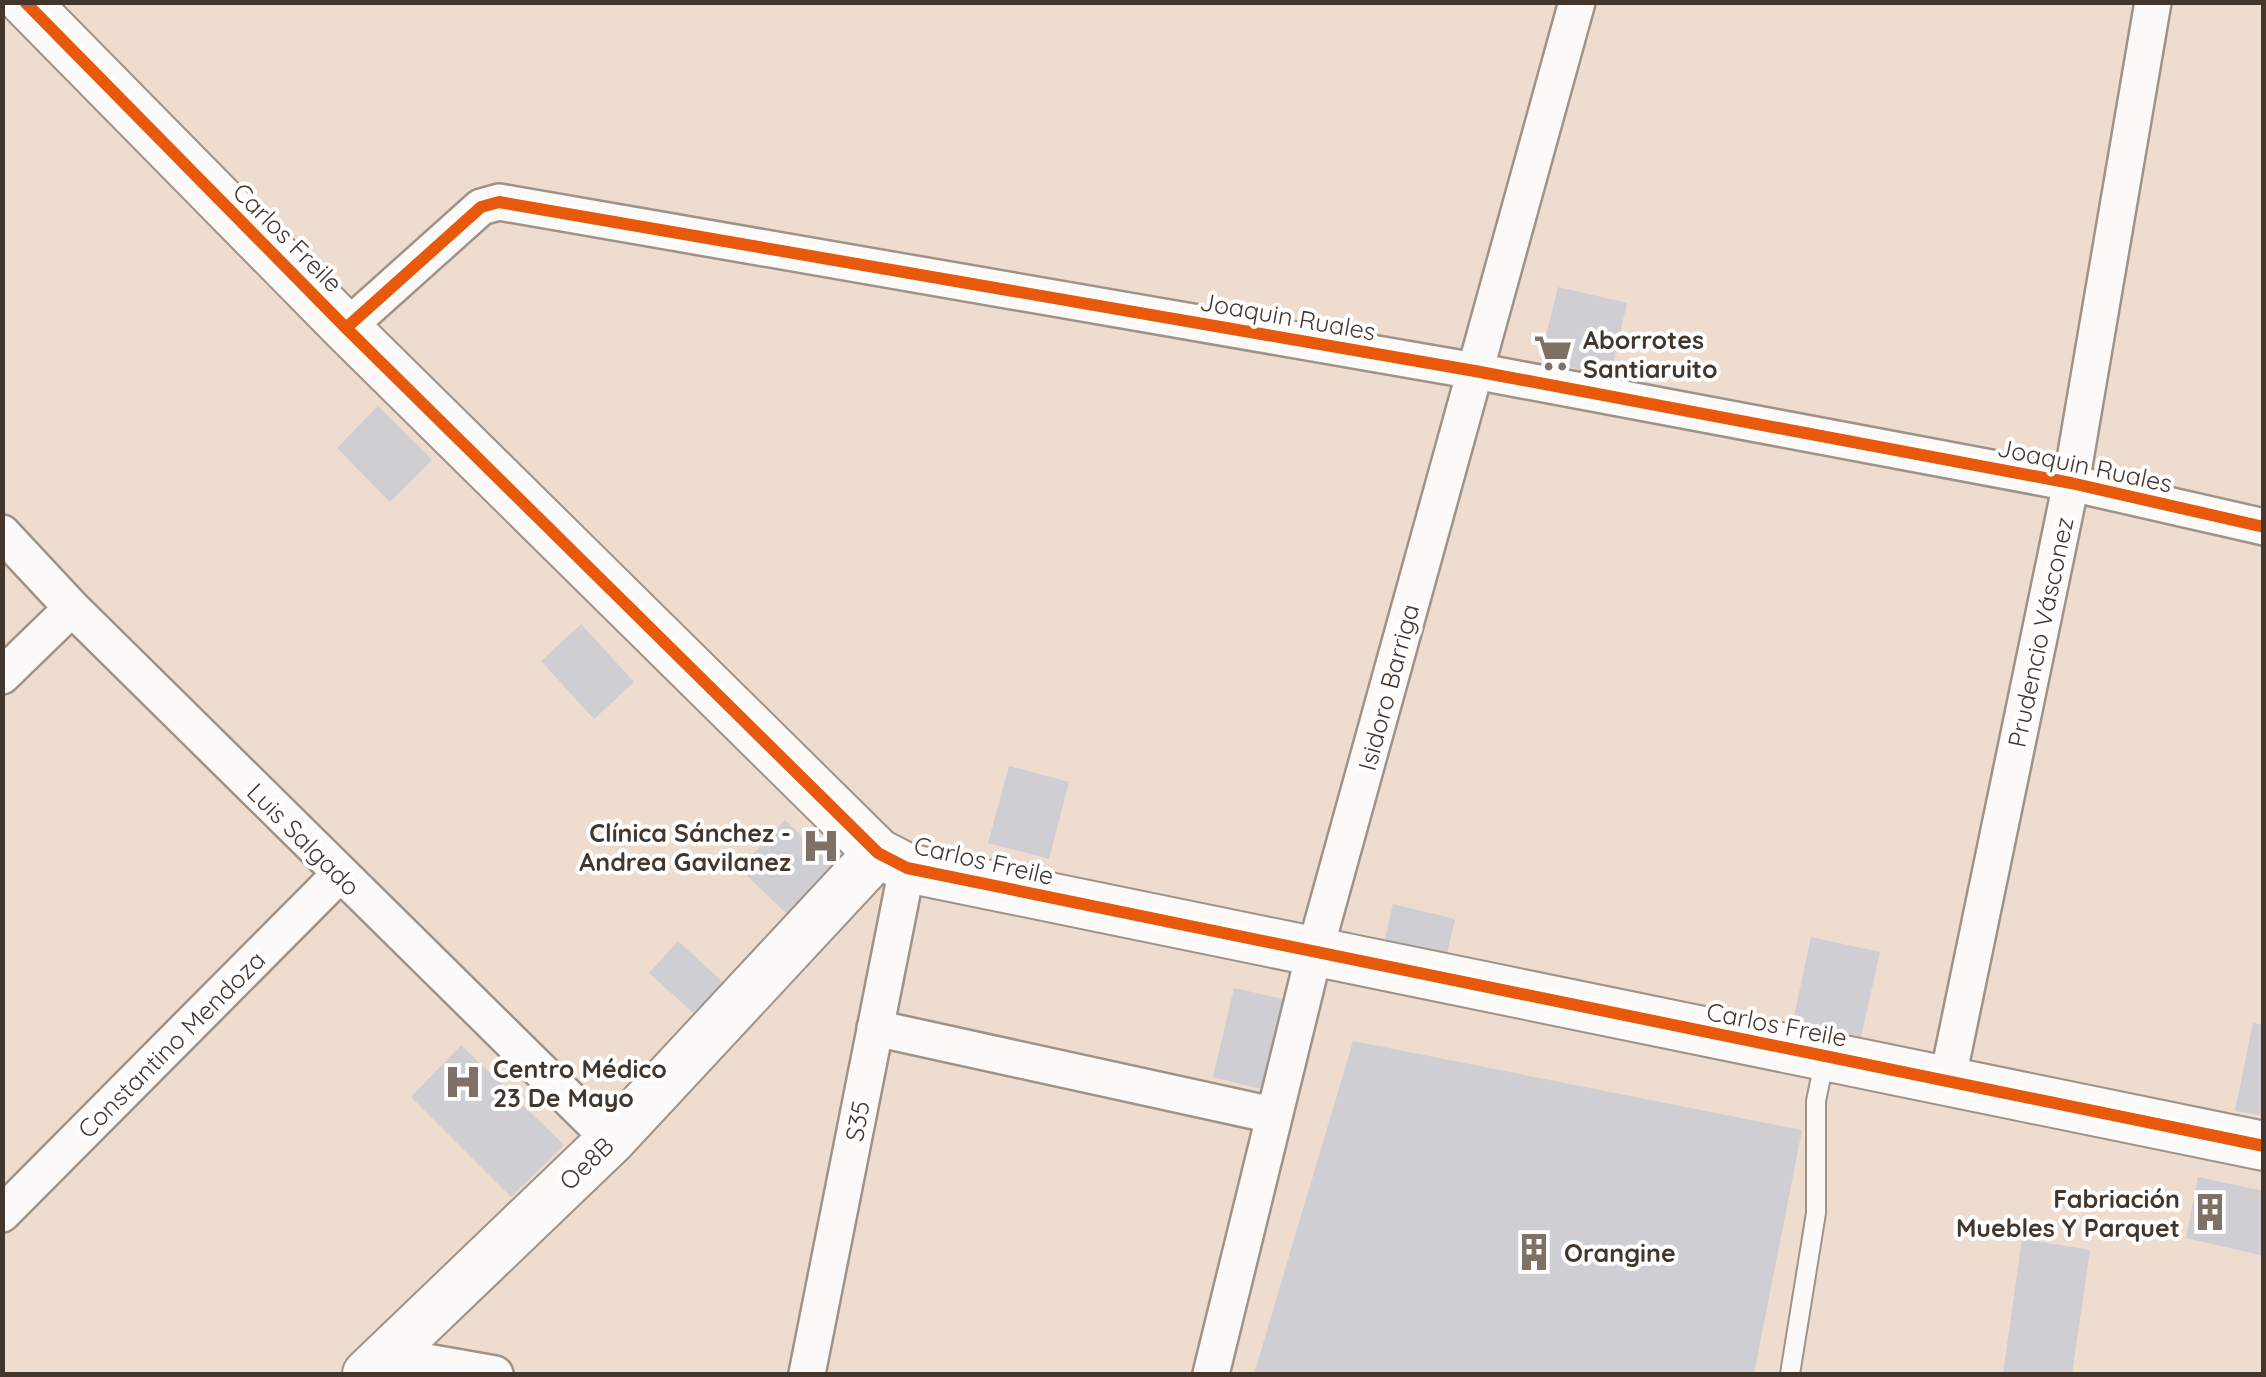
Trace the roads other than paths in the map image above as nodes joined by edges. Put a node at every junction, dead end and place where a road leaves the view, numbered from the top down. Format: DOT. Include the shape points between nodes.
graph roads {
  1 [pos="25,2"];
  2 [pos="1576,2"];
  3 [pos="2153,2"];
  4 [pos="346,328"];
  5 [pos="1475,371"];
  6 [pos="2071,484"];
  7 [pos="2264,527"];
  8 [pos="2,534"];
  9 [pos="72,608"];
  10 [pos="2,676"];
  11 [pos="892,861"];
  12 [pos="340,874"];
  13 [pos="1314,954"];
  14 [pos="876,1028"];
  15 [pos="1825,1057"];
  16 [pos="1947,1082"];
  17 [pos="1272,1115"];
  18 [pos="610,1140"];
  19 [pos="2264,1146"];
  20 [pos="2,1214"];
  21 [pos="377,1365"];
  22 [pos="490,1374"];
  23 [pos="807,1374"];
  24 [pos="1211,1374"];
  25 [pos="1790,1374"];
  1 -- 4 [label="street, Carlos Freile"];
  2 -- 5 [label="street, Isidoro Barriga"];
  3 -- 6 [label="street, Prudencio Vásconez"];
  4 -- 5 [label="street, Joaquin Ruales" via="481,207 500,202"];
  4 -- 11 [label="street, Carlos Freile"];
  5 -- 6 [label="street, Joaquin Ruales"];
  5 -- 13 [label="street, Isidoro Barriga"];
  6 -- 7 [label="street, Joaquin Ruales"];
  6 -- 16 [label="street, Prudencio Vásconez"];
  8 -- 9 [label="street, Luis Salgado"];
  9 -- 10 [label="street"];
  9 -- 12 [label="street, Luis Salgado"];
  11 -- 13 [label="street, Carlos Freile"];
  11 -- 14 [label="street, S35"];
  11 -- 18 [label="street, Oe8B"];
  12 -- 18 [label="street, Luis Salgado"];
  12 -- 20 [label="street, Constantino Mendoza"];
  13 -- 15 [label="street, Carlos Freile"];
  13 -- 17 [label="street, Isidoro Barriga"];
  14 -- 17 [label="street"];
  14 -- 23 [label="street, S35"];
  15 -- 16 [label="street, Carlos Freile"];
  15 -- 25 [label="lane" via="1816,1101 1816,1213"];
  16 -- 19 [label="street, Carlos Freile"];
  17 -- 24 [label="street, Isidoro Barriga"];
  18 -- 21 [label="street, Oe8B"];
  21 -- 22 [label="street"];
}
